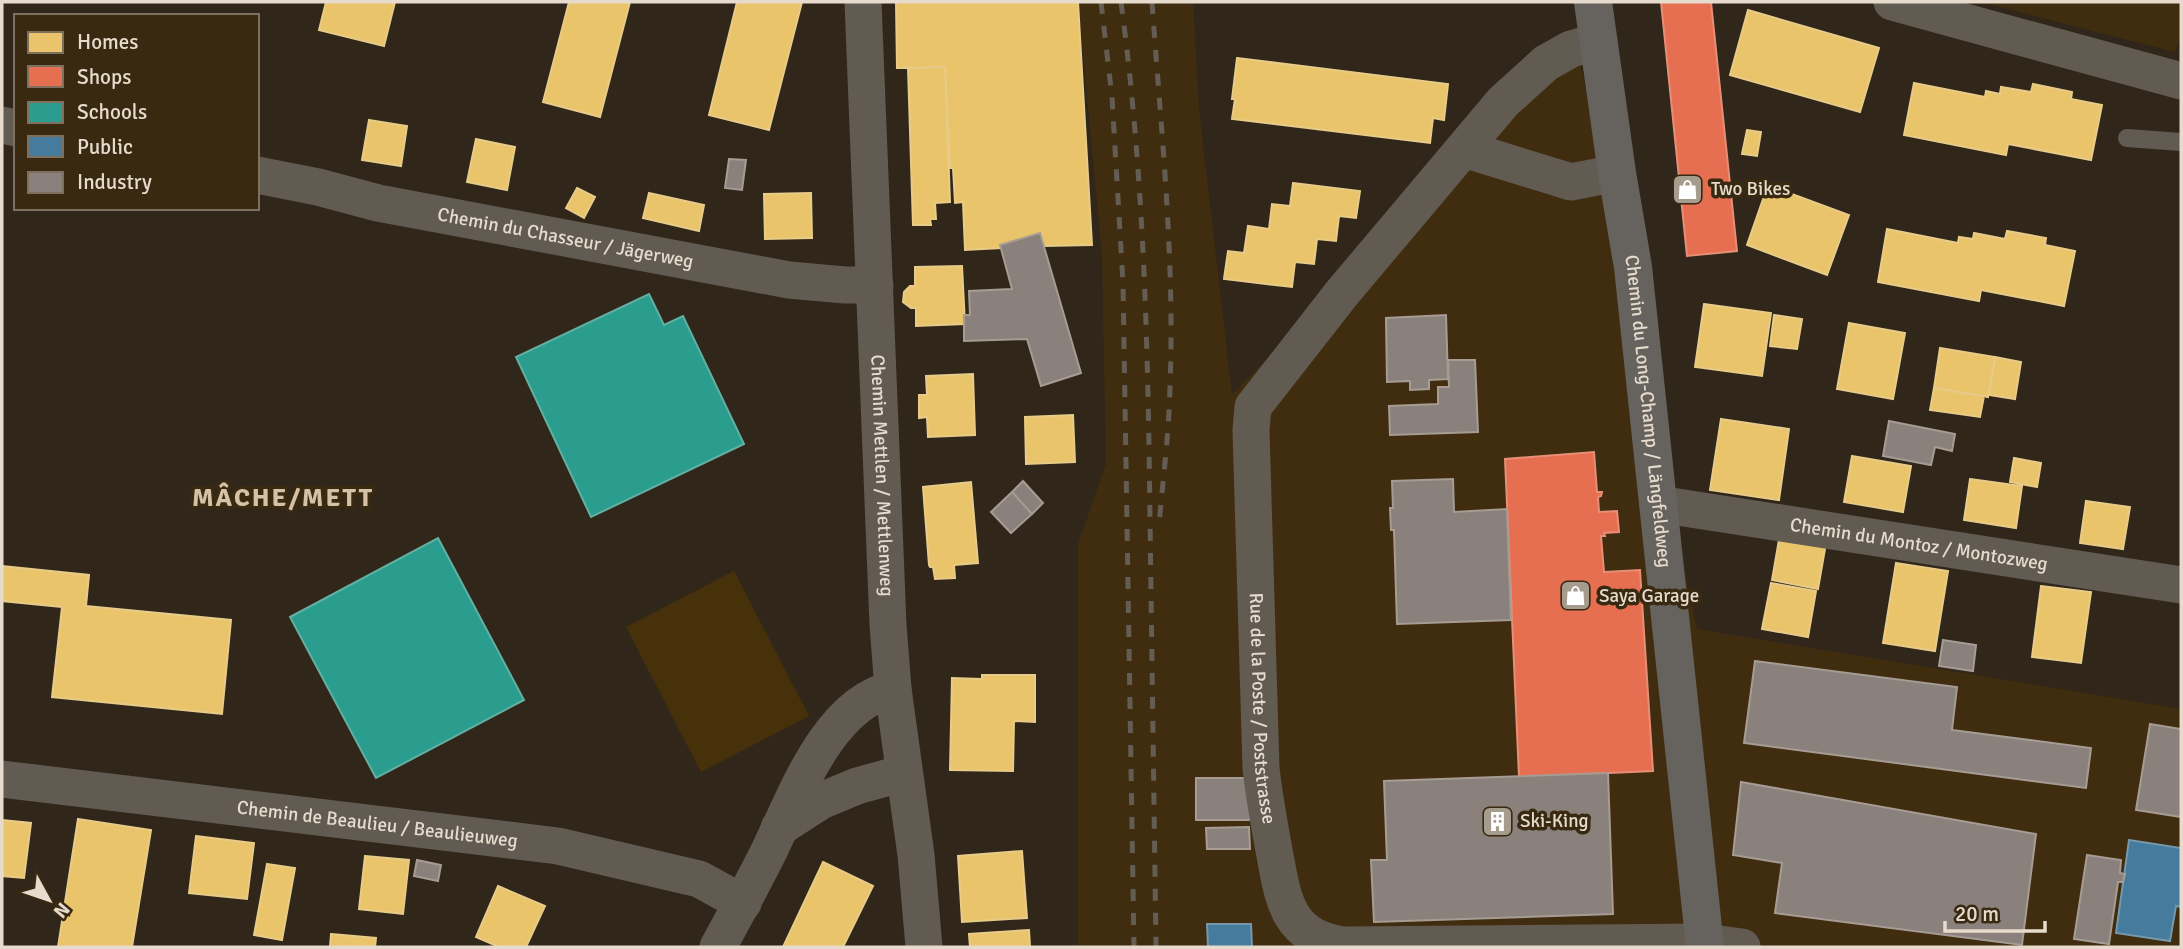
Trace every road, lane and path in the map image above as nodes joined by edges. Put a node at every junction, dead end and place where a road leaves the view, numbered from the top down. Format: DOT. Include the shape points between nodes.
graph roads {
  1 [pos="863,2"];
  2 [pos="1593,2"];
  3 [pos="1892,2"];
  4 [pos="1600,41"];
  5 [pos="2181,81"];
  6 [pos="2127,138"];
  7 [pos="2181,142"];
  8 [pos="1464,149"];
  9 [pos="1617,173"];
  10 [pos="259,175"];
  11 [pos="875,285"];
  12 [pos="1658,504"];
  13 [pos="2181,586"];
  14 [pos="893,689"];
  15 [pos="904,773"];
  16 [pos="2,779"];
  17 [pos="779,828"];
  18 [pos="743,903"];
  19 [pos="1320,944"];
  20 [pos="1705,945"];
  21 [pos="718,947"];
  22 [pos="924,947"];
  23 [pos="1742,947"];
  1 -- 11 [label="street, Chemin Mettlen / Mettlenweg"];
  2 -- 4 [label="main road, Chemin du Long-Champ / Längfeldweg"];
  3 -- 5 [label="street"];
  4 -- 8 [label="street, Rue de la Poste / Poststrasse" via="1571,49 1546,63 1503,102"];
  4 -- 9 [label="main road, Chemin du Long-Champ / Längfeldweg"];
  6 -- 7 [label="lane"];
  8 -- 9 [label="street" via="1571,182"];
  8 -- 19 [label="street, Rue de la Poste / Poststrasse" via="1253,407 1265,800 1284,902 1300,927"];
  9 -- 12 [label="main road, Chemin du Long-Champ / Längfeldweg" via="1633,267"];
  10 -- 11 [label="street, Chemin du Chasseur / Jägerweg" via="378,203 789,280"];
  11 -- 14 [label="street, Chemin Mettlen / Mettlenweg"];
  12 -- 13 [label="street, Chemin du Montoz / Montozweg"];
  12 -- 20 [label="main road, Chemin du Long-Champ / Längfeldweg"];
  14 -- 15 [label="street, Chemin Mettlen / Mettlenweg"];
  14 -- 17 [label="street" via="875,693 857,705 829,736"];
  15 -- 17 [label="street" via="845,791"];
  15 -- 22 [label="street, Chemin Mettlen / Mettlenweg"];
  16 -- 18 [label="street, Chemin de Beaulieu / Beaulieuweg" via="558,846 699,879"];
  17 -- 18 [label="street"];
  18 -- 21 [label="street"];
  19 -- 20 [label="street, Rue de la Poste / Poststrasse"];
  20 -- 23 [label="street, Rue de la Poste / Poststrasse"];
}
